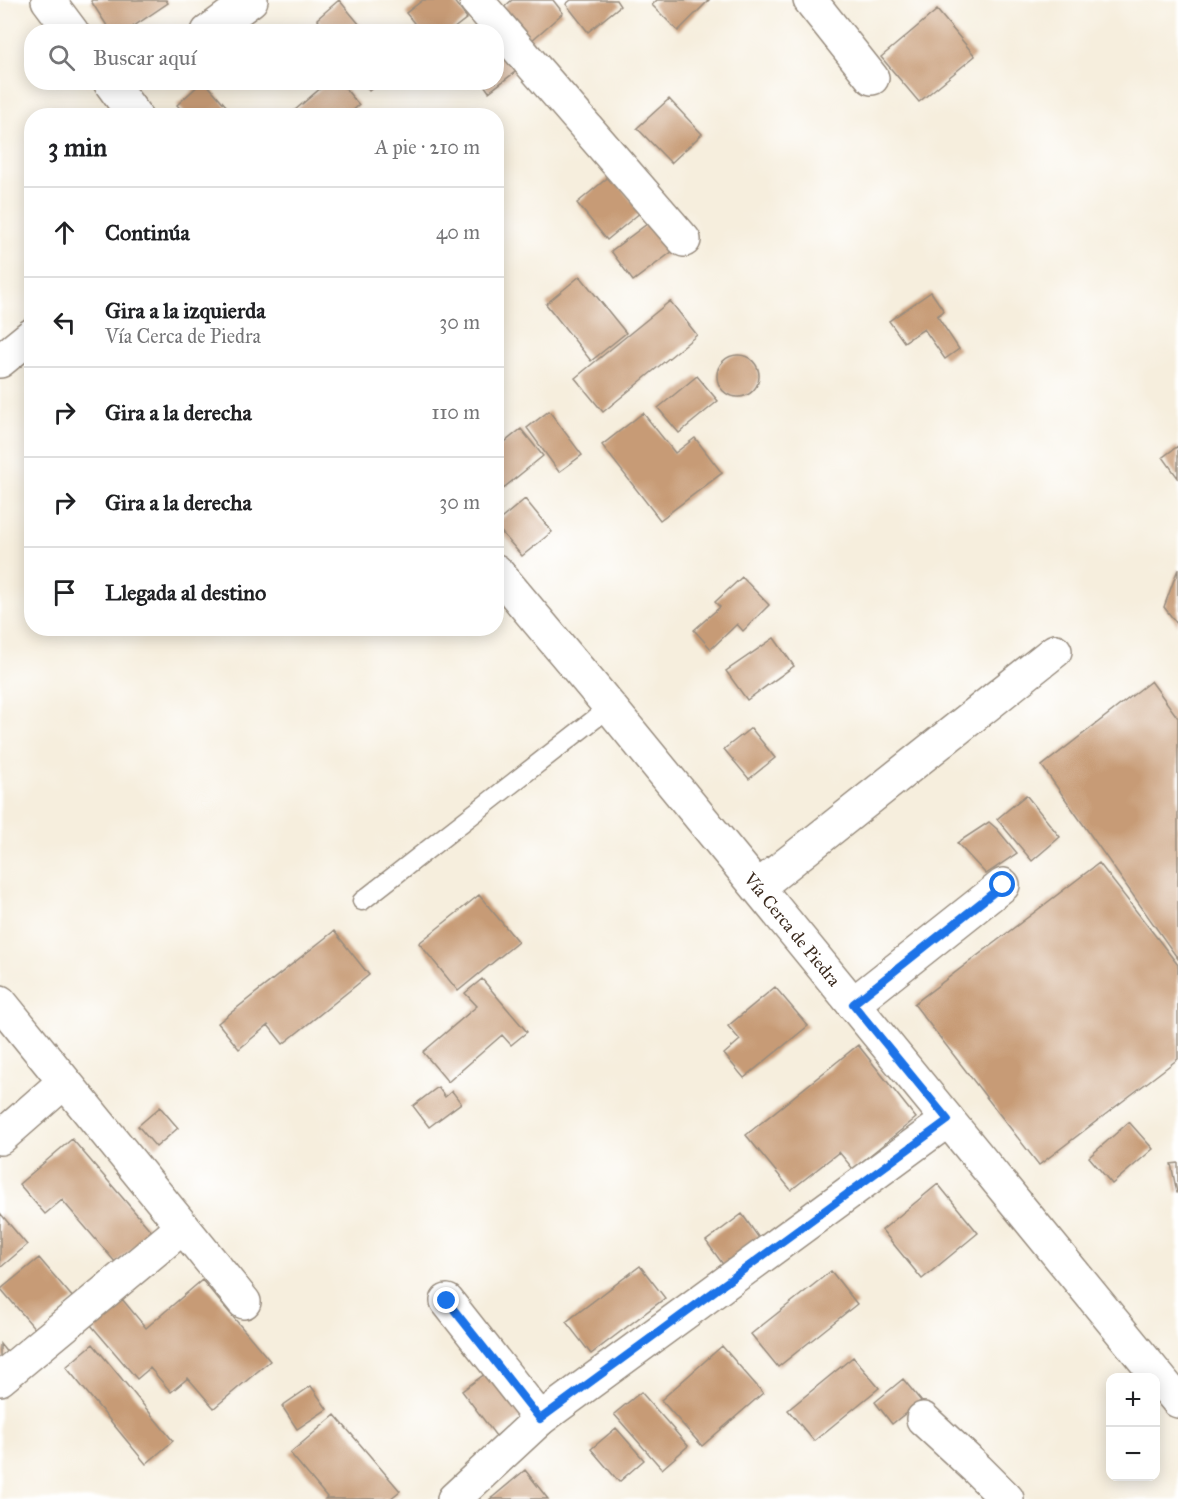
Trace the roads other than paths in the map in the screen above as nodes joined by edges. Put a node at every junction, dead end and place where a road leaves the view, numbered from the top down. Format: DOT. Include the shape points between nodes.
graph roads {
  1 [pos="48,0"];
  2 [pos="251,0"];
  3 [pos="476,0"];
  4 [pos="810,0"];
  5 [pos="66,24"];
  6 [pos="219,24"];
  7 [pos="497,24"];
  8 [pos="504,32"];
  9 [pos="872,78"];
  10 [pos="684,240"];
  11 [pos="24,342"];
  12 [pos="0,361"];
  13 [pos="504,581"];
  14 [pos="1055,651"];
  15 [pos="610,707"];
  16 [pos="1003,885"];
  17 [pos="758,887"];
  18 [pos="362,901"];
  19 [pos="0,1002"];
  20 [pos="853,1004"];
  21 [pos="64,1082"];
  22 [pos="948,1120"];
  23 [pos="0,1138"];
  24 [pos="183,1227"];
  25 [pos="447,1301"];
  26 [pos="244,1302"];
  27 [pos="0,1379"];
  28 [pos="1178,1401"];
  29 [pos="540,1419"];
  30 [pos="923,1419"];
  31 [pos="454,1499"];
  32 [pos="1006,1499"];
  1 -- 5 [label="street"];
  2 -- 6 [label="street"];
  3 -- 7 [label="street"];
  4 -- 9 [label="street"];
  8 -- 10 [label="street"];
  11 -- 12 [label="street"];
  13 -- 15 [label="street, Vía Cerca de Piedra"];
  14 -- 17 [label="street"];
  15 -- 17 [label="street, Vía Cerca de Piedra"];
  15 -- 18 [label="lane"];
  16 -- 20 [label="street"];
  17 -- 20 [label="street, Vía Cerca de Piedra"];
  19 -- 21 [label="street"];
  20 -- 22 [label="street, Vía Cerca de Piedra"];
  21 -- 23 [label="street"];
  21 -- 24 [label="street"];
  22 -- 28 [label="street, Vía Cerca de Piedra"];
  22 -- 29 [label="street"];
  24 -- 26 [label="street"];
  24 -- 27 [label="street"];
  25 -- 29 [label="street"];
  29 -- 31 [label="street"];
  30 -- 32 [label="street"];
}
